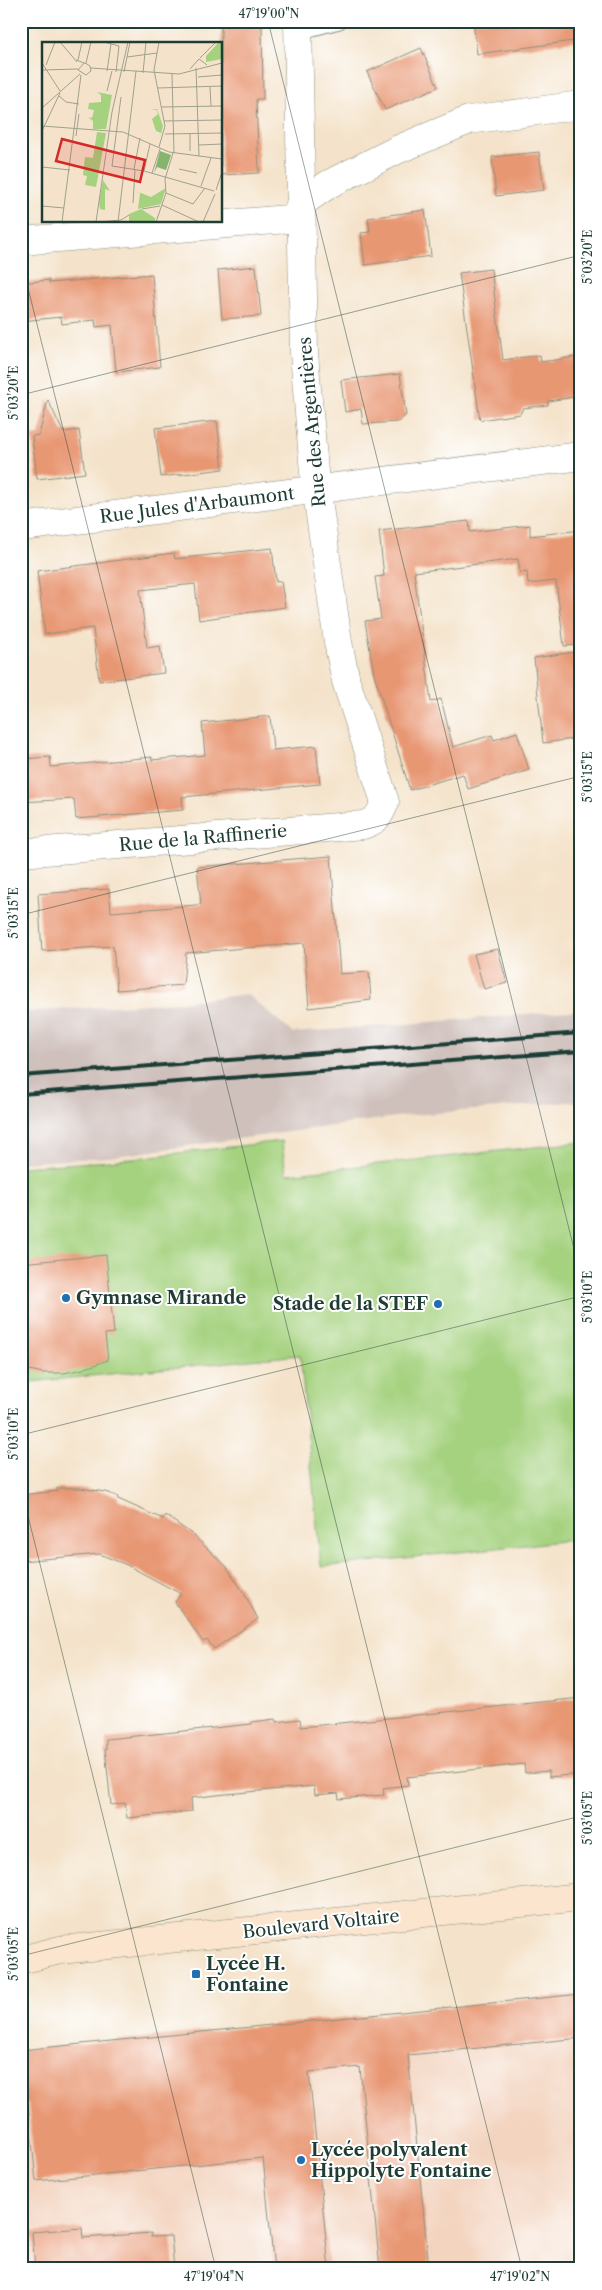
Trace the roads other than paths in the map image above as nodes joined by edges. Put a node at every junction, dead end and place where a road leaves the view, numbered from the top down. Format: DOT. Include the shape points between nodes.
graph roads {
  1 [pos="339,21"];
  2 [pos="298,26"];
  3 [pos="581,105"];
  4 [pos="300,211"];
  5 [pos="222,219"];
  6 [pos="198,222"];
  7 [pos="21,241"];
  8 [pos="581,456"];
  9 [pos="317,490"];
  10 [pos="21,526"];
  11 [pos="381,813"];
  12 [pos="21,853"];
  13 [pos="581,1898"];
  14 [pos="21,1945"];
  15 [pos="60,1950"];
  16 [pos="21,1960"];
  1 -- 2 [label="lane"];
  2 -- 4 [label="street, Rue des Argentières"];
  3 -- 4 [label="street" via="469,120 399,149 328,184"];
  4 -- 5 [label="street"];
  4 -- 9 [label="street, Rue des Argentières" via="304,362"];
  6 -- 7 [label="street"];
  8 -- 9 [label="street, Rue Jules d'Arbaumont"];
  9 -- 10 [label="street, Rue Jules d'Arbaumont"];
  9 -- 11 [label="street, Rue des Argentières" via="338,642 346,681 385,802"];
  11 -- 12 [label="street, Rue de la Raffinerie" via="374,822 363,826"];
  13 -- 15 [label="street, Boulevard Voltaire"];
  14 -- 15 [label="street, Boulevard Voltaire"];
  15 -- 16 [label="street, Boulevard Voltaire"];
}
